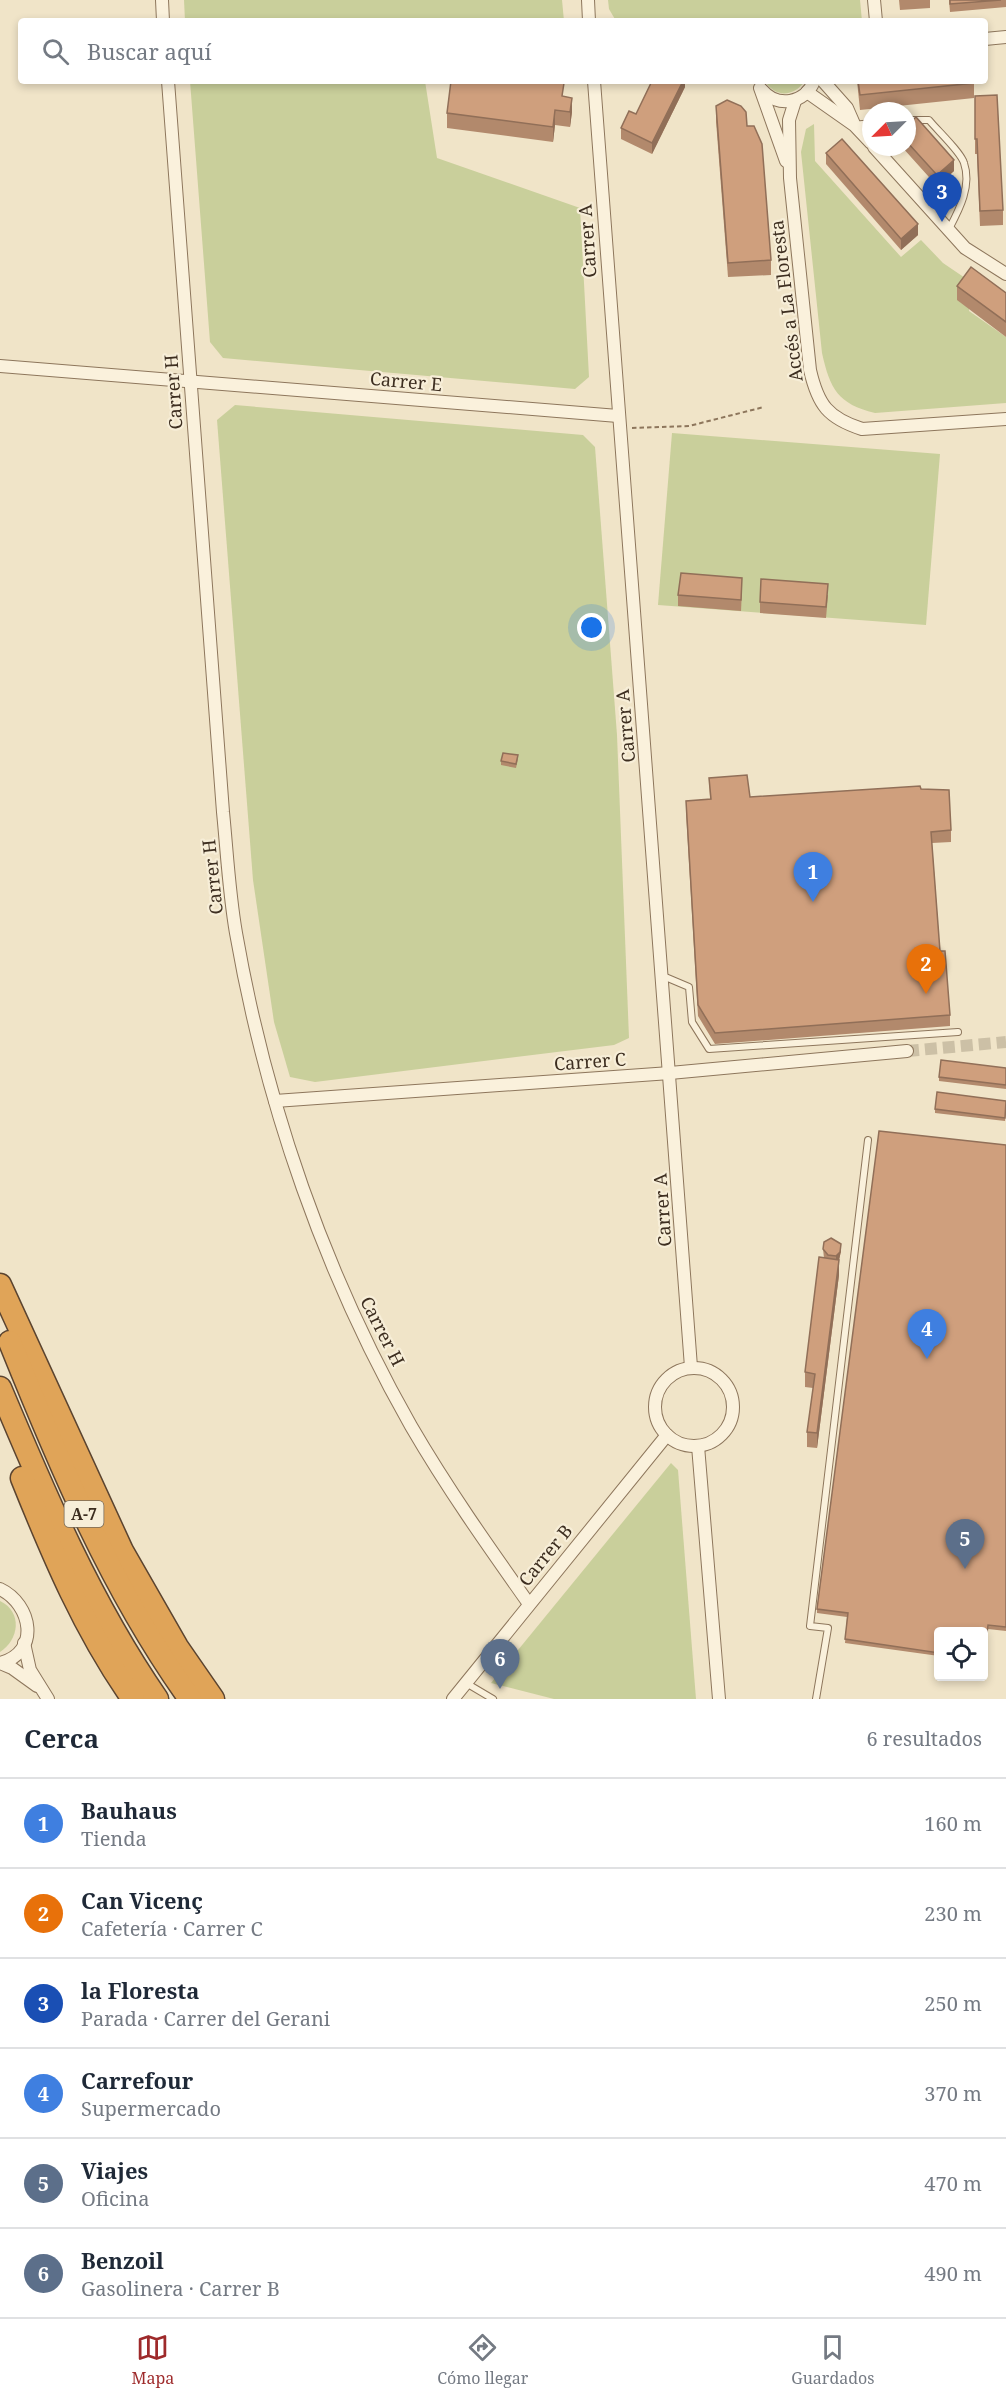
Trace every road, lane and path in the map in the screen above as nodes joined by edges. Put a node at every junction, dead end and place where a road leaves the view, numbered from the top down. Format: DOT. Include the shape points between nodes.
graph roads {
  1 [pos="162,0"];
  2 [pos="588,0"];
  3 [pos="874,0"];
  4 [pos="163,18"];
  5 [pos="589,18"];
  6 [pos="876,18"];
  7 [pos="1006,37"];
  8 [pos="988,39"];
  9 [pos="168,84"];
  10 [pos="594,84"];
  11 [pos="826,84"];
  12 [pos="759,85"];
  13 [pos="810,87"];
  14 [pos="795,100"];
  15 [pos="916,120"];
  16 [pos="862,124"];
  17 [pos="854,125"];
  18 [pos="862,133"];
  19 [pos="882,156"];
  20 [pos="790,178"];
  21 [pos="948,230"];
  22 [pos="1006,274"];
  23 [pos="0,366"];
  24 [pos="191,381"];
  25 [pos="765,407"];
  26 [pos="1006,419"];
  27 [pos="618,422"];
  28 [pos="663,976"];
  29 [pos="958,1032"];
  30 [pos="907,1051"];
  31 [pos="670,1073"];
  32 [pos="275,1101"];
  33 [pos="868,1140"];
  34 [pos="0,1285"];
  35 [pos="0,1318"];
  36 [pos="691,1367"];
  37 [pos="0,1388"];
  38 [pos="0,1423"];
  39 [pos="667,1435"];
  40 [pos="698,1446"];
  41 [pos="0,1588"];
  42 [pos="529,1604"];
  43 [pos="24,1643"];
  44 [pos="0,1663"];
  45 [pos="466,1683"];
  46 [pos="46,1696"];
  47 [pos="454,1698"];
  48 [pos="133,1699"];
  49 [pos="157,1699"];
  50 [pos="190,1699"];
  51 [pos="213,1699"];
  52 [pos="494,1699"];
  53 [pos="719,1699"];
  54 [pos="816,1699"];
  1 -- 4 [label="street"];
  2 -- 5 [label="street"];
  3 -- 6 [label="street"];
  7 -- 8 [label="street"];
  9 -- 24 [label="street, Carrer H"];
  10 -- 27 [label="street, Carrer A"];
  11 -- 17 [label="street" via="847,108"];
  12 -- 14 [label="street" via="772,99"];
  12 -- 20 [label="street, Accés a La Floresta"];
  13 -- 14 [label="street"];
  13 -- 17 [label="street"];
  14 -- 20 [label="street, Accés a La Floresta" via="789,120"];
  15 -- 21 [label="lane" via="928,120 964,162 966,189"];
  16 -- 17 [label="lane"];
  17 -- 18 [label="street"];
  19 -- 21 [label="street"];
  20 -- 26 [label="street, Accés a La Floresta" via="810,370 815,392 826,410 843,423 862,429"];
  21 -- 22 [label="street" via="965,248"];
  23 -- 24 [label="street, Carrer E"];
  24 -- 27 [label="street, Carrer E"];
  24 -- 32 [label="street, Carrer H" via="223,812 236,932"];
  25 -- 27 [label="path" via="688,426"];
  27 -- 28 [label="street, Carrer A"];
  28 -- 29 [label="lane" via="689,987 692,1022 709,1049"];
  28 -- 31 [label="street, Carrer A"];
  30 -- 31 [label="street, Carrer C"];
  31 -- 32 [label="street, Carrer C"];
  31 -- 36 [label="street, Carrer A"];
  32 -- 42 [label="street, Carrer H" via="297,1173 343,1292 411,1426"];
  33 -- 54 [label="lane" via="810,1626 828,1628"];
  34 -- 51 [label="highway" via="122,1551 177,1647"];
  35 -- 50 [label="highway, A-7" via="111,1572 138,1623"];
  36 -- 39 [label="street" via="669,1376 656,1396 656,1415"];
  36 -- 40 [label="street" via="719,1376 733,1400 732,1419 726,1430 712,1442"];
  37 -- 49 [label="highway, A-7" via="82,1573"];
  38 -- 48 [label="highway" via="69,1589"];
  39 -- 40 [label="street" via="676,1442"];
  39 -- 42 [label="street, Carrer B"];
  40 -- 53 [label="street"];
  41 -- 43 [label="street" via="12,1595 24,1611 28,1630"];
  42 -- 45 [label="street, Carrer B"];
  43 -- 44 [label="street" via="17,1654"];
  43 -- 46 [label="street" via="30,1670"];
  44 -- 46 [label="street" via="18,1672"];
  45 -- 47 [label="street, Carrer B"];
  45 -- 52 [label="lane"];
}
